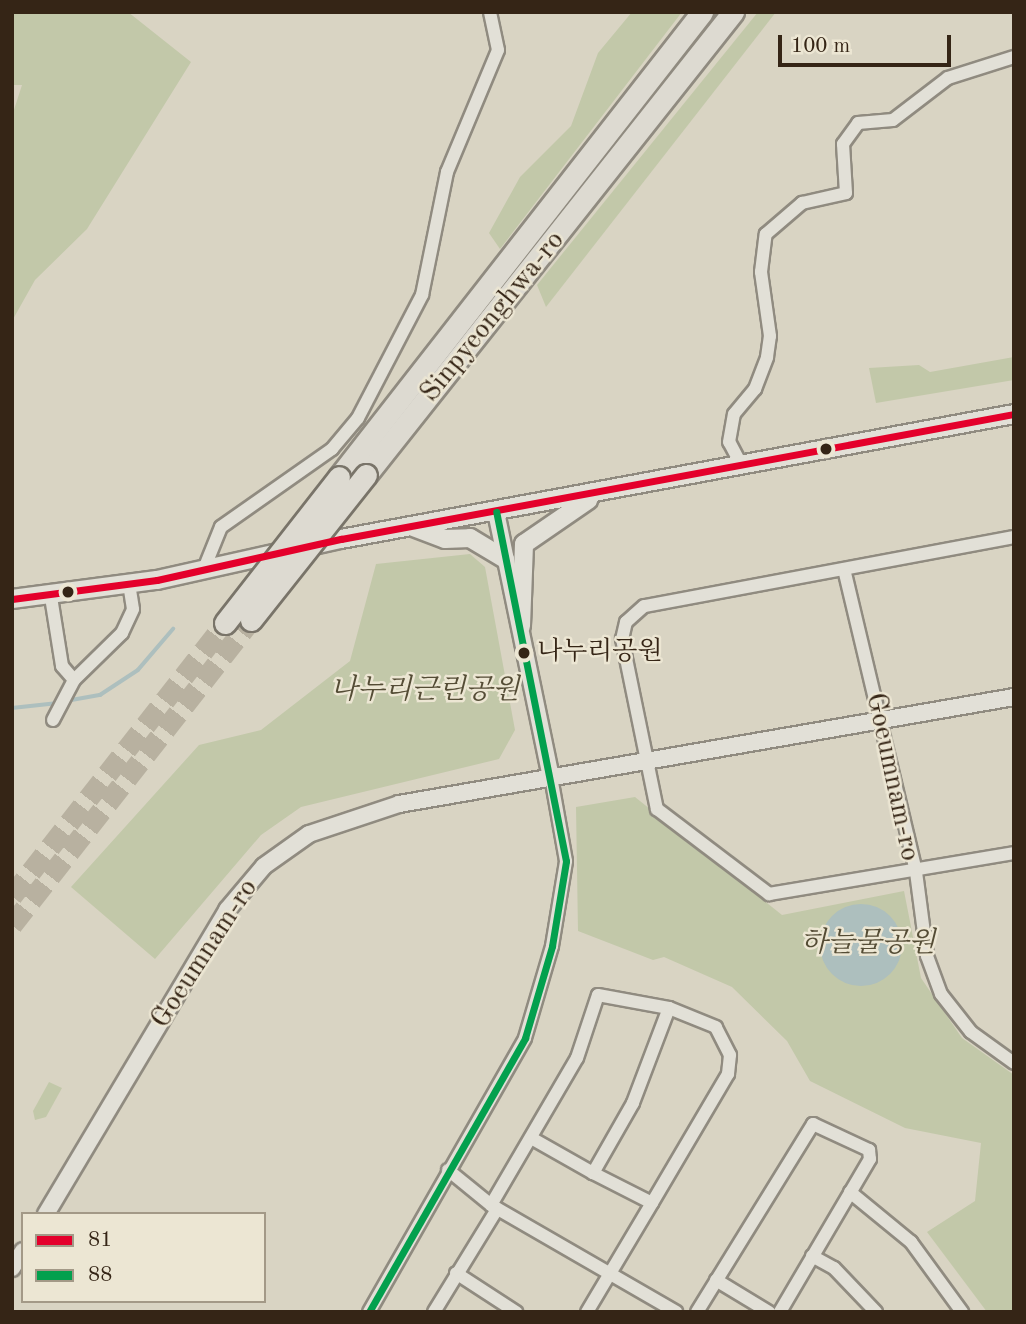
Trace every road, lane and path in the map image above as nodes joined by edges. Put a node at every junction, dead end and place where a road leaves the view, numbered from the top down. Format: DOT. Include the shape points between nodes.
graph roads {
  1 [pos="490,12"];
  2 [pos="702,12"];
  3 [pos="733,12"];
  4 [pos="1014,57"];
  5 [pos="1014,414"];
  6 [pos="742,466"];
  7 [pos="597,495"];
  8 [pos="496,512"];
  9 [pos="411,526"];
  10 [pos="1014,537"];
  11 [pos="505,559"];
  12 [pos="204,569"];
  13 [pos="844,569"];
  14 [pos="129,584"];
  15 [pos="51,597"];
  16 [pos="12,599"];
  17 [pos="251,620"];
  18 [pos="225,623"];
  19 [pos="521,626"];
  20 [pos="74,680"];
  21 [pos="1014,697"];
  22 [pos="53,720"];
  23 [pos="882,721"];
  24 [pos="646,762"];
  25 [pos="551,777"];
  26 [pos="1014,853"];
  27 [pos="916,872"];
  28 [pos="669,1007"];
  29 [pos="1014,1063"];
  30 [pos="533,1139"];
  31 [pos="448,1170"];
  32 [pos="593,1173"];
  33 [pos="850,1192"];
  34 [pos="652,1203"];
  35 [pos="494,1207"];
  36 [pos="47,1212"];
  37 [pos="812,1256"];
  38 [pos="456,1273"];
  39 [pos="612,1275"];
  40 [pos="716,1280"];
  41 [pos="513,1311"];
  42 [pos="369,1312"];
  43 [pos="434,1312"];
  44 [pos="587,1312"];
  45 [pos="676,1312"];
  46 [pos="697,1312"];
  47 [pos="769,1312"];
  48 [pos="780,1312"];
  49 [pos="876,1312"];
  50 [pos="962,1312"];
  1 -- 12 [label="street" via="498,50 447,172 422,295 358,418 332,449 221,527"];
  2 -- 18 [label="highway, Sinpyeonghwa-ro, bridge"];
  3 -- 17 [label="highway, Sinpyeonghwa-ro, bridge"];
  4 -- 6 [label="street" via="948,78 893,120 858,123 843,144 846,193 802,203 766,234 761,272 770,336 755,389 734,414 729,442"];
  5 -- 6 [label="main road"];
  6 -- 7 [label="main road"];
  7 -- 8 [label="main road"];
  7 -- 19 [label="main road" via="539,529 524,544"];
  8 -- 9 [label="main road"];
  8 -- 11 [label="street"];
  9 -- 11 [label="main road" via="445,539 470,538"];
  9 -- 12 [label="main road"];
  10 -- 13 [label="street, Goeumnam-ro"];
  11 -- 19 [label="street"];
  12 -- 14 [label="main road"];
  13 -- 23 [label="street, Goeumnam-ro"];
  13 -- 24 [label="street, Goeumnam-ro" via="644,606 626,622 622,639"];
  14 -- 15 [label="main road"];
  14 -- 20 [label="street" via="133,609 122,633"];
  15 -- 16 [label="main road"];
  15 -- 20 [label="street" via="62,666"];
  19 -- 25 [label="street"];
  20 -- 22 [label="street"];
  21 -- 23 [label="street, Goeumnam-ro"];
  23 -- 24 [label="street, Goeumnam-ro"];
  23 -- 27 [label="street, Goeumnam-ro"];
  24 -- 25 [label="street, Goeumnam-ro"];
  24 -- 27 [label="street, Goeumnam-ro" via="657,809 769,894"];
  25 -- 31 [label="street" via="566,861 552,946 525,1038"];
  25 -- 36 [label="street, Goeumnam-ro" via="349,816 271,860 217,925"];
  26 -- 27 [label="street"];
  27 -- 29 [label="street" via="927,956 941,994 971,1032"];
  28 -- 30 [label="street" via="598,995 577,1058"];
  28 -- 32 [label="street" via="633,1103"];
  28 -- 34 [label="street" via="716,1027 730,1055 728,1074"];
  30 -- 32 [label="street"];
  30 -- 35 [label="street"];
  31 -- 35 [label="street"];
  31 -- 42 [label="street"];
  32 -- 34 [label="street"];
  33 -- 37 [label="street"];
  33 -- 40 [label="street" via="870,1159 869,1150 813,1124 805,1128"];
  33 -- 50 [label="street" via="911,1242"];
  34 -- 39 [label="street"];
  35 -- 38 [label="street"];
  35 -- 39 [label="street"];
  37 -- 48 [label="street"];
  37 -- 49 [label="street" via="834,1268"];
  38 -- 41 [label="street"];
  38 -- 43 [label="street"];
  39 -- 44 [label="street"];
  39 -- 45 [label="street"];
  40 -- 46 [label="street"];
  40 -- 47 [label="street"];
}
